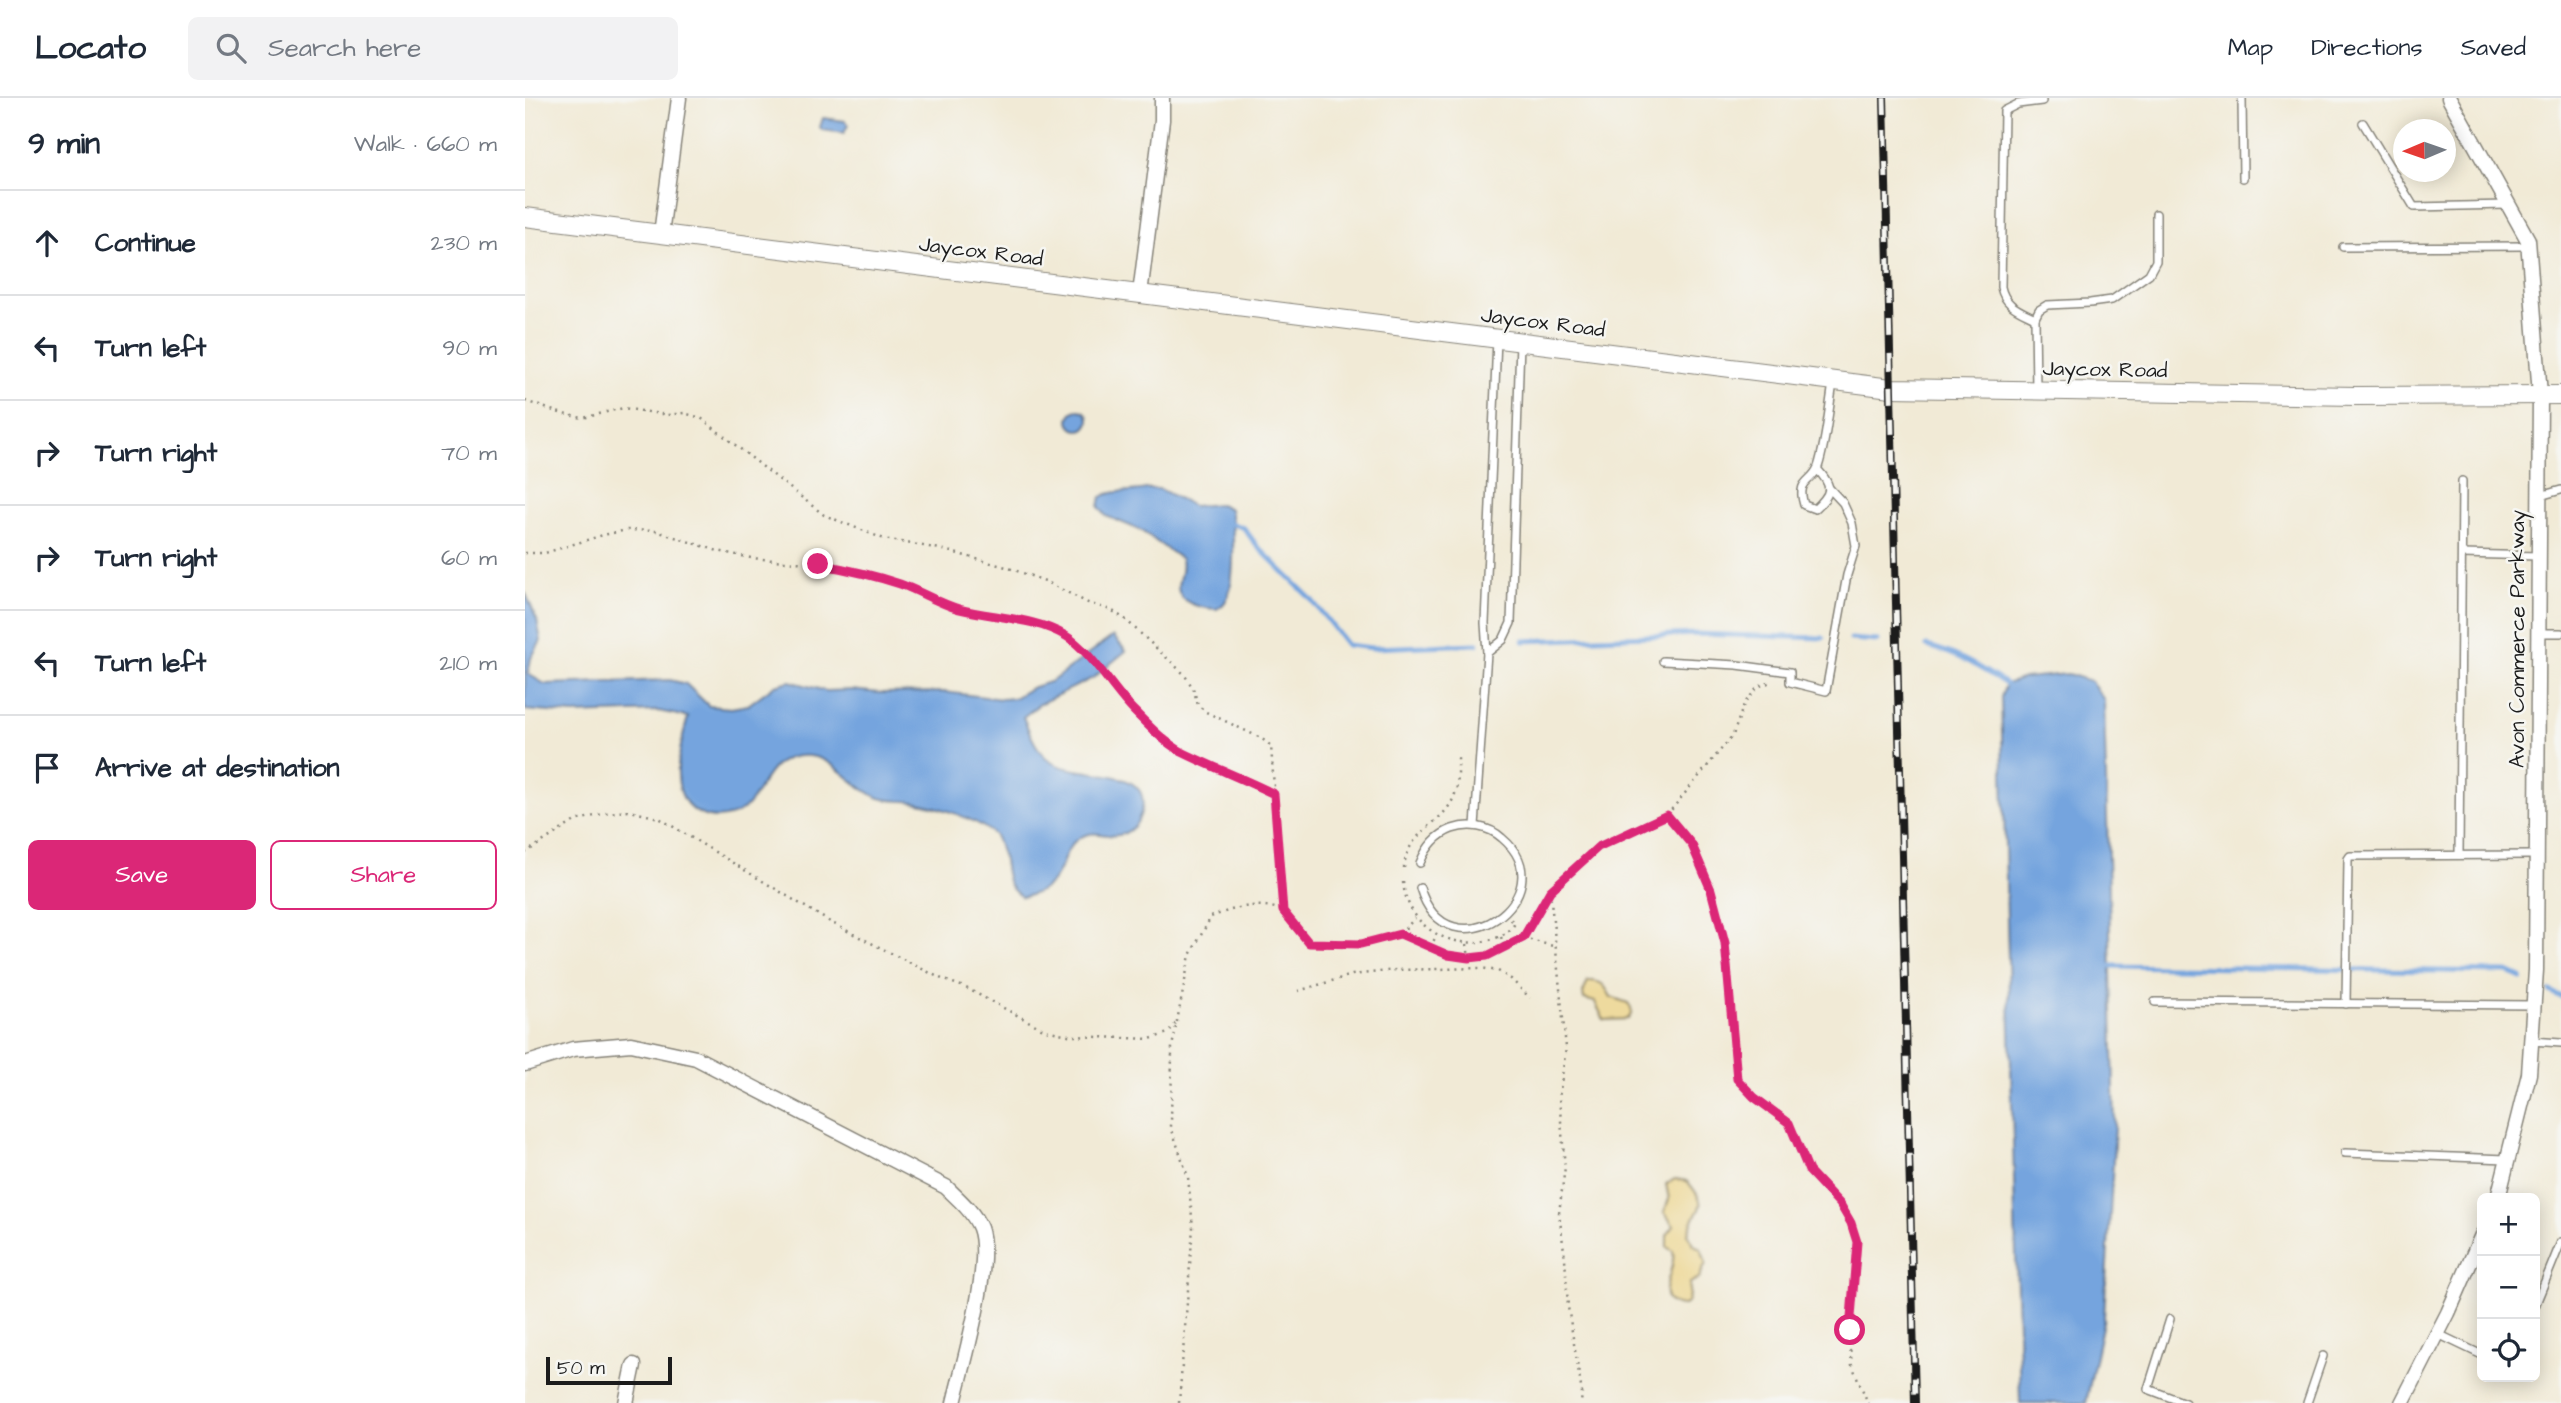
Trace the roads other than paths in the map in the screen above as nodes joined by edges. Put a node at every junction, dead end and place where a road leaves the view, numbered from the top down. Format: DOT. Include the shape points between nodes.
graph roads {
  1 [pos="679,98"];
  2 [pos="1162,98"];
  3 [pos="2242,98"];
  4 [pos="2449,98"];
  5 [pos="2042,101"];
  6 [pos="2363,123"];
  7 [pos="2243,178"];
  8 [pos="2508,205"];
  9 [pos="2156,214"];
  10 [pos="525,217"];
  11 [pos="661,234"];
  12 [pos="2528,246"];
  13 [pos="2343,247"];
  14 [pos="1140,294"];
  15 [pos="2035,318"];
  16 [pos="1497,338"];
  17 [pos="1520,342"];
  18 [pos="1833,382"];
  19 [pos="2036,391"];
  20 [pos="2561,395"];
  21 [pos="2540,396"];
  22 [pos="1817,470"];
  23 [pos="2462,481"];
  24 [pos="1829,488"];
  25 [pos="2561,490"];
  26 [pos="2539,496"];
  27 [pos="2462,554"];
  28 [pos="2539,556"];
  29 [pos="2561,633"];
  30 [pos="2538,634"];
  31 [pos="1487,653"];
  32 [pos="1663,661"];
  33 [pos="1475,826"];
  34 [pos="2459,855"];
  35 [pos="2537,855"];
  36 [pos="1420,863"];
  37 [pos="1420,888"];
  38 [pos="2155,1002"];
  39 [pos="2346,1004"];
  40 [pos="2534,1005"];
  41 [pos="2531,1041"];
  42 [pos="2561,1043"];
  43 [pos="525,1063"];
  44 [pos="2346,1153"];
  45 [pos="2508,1159"];
  46 [pos="2499,1193"];
  47 [pos="2561,1242"];
  48 [pos="2477,1246"];
  49 [pos="2540,1294"];
  50 [pos="2170,1319"];
  51 [pos="2438,1333"];
  52 [pos="2477,1352"];
  53 [pos="2323,1356"];
  54 [pos="634,1365"];
  55 [pos="626,1403"];
  56 [pos="954,1403"];
  57 [pos="2185,1403"];
  58 [pos="2307,1403"];
  59 [pos="2402,1403"];
  1 -- 11 [label="street"];
  2 -- 14 [label="street"];
  3 -- 7 [label="lane"];
  4 -- 8 [label="street, Avon Commerce Parkway"];
  5 -- 15 [label="lane" via="2004,111 2001,287 2008,304"];
  6 -- 8 [label="lane" via="2414,207"];
  8 -- 12 [label="street, Avon Commerce Parkway"];
  9 -- 15 [label="lane" via="2156,261 2149,274 2112,300 2047,305"];
  10 -- 11 [label="street, Jaycox Road"];
  11 -- 14 [label="street, Jaycox Road"];
  12 -- 13 [label="lane"];
  12 -- 21 [label="street, Avon Commerce Parkway"];
  14 -- 16 [label="street, Jaycox Road"];
  15 -- 19 [label="lane"];
  16 -- 17 [label="street, Jaycox Road"];
  16 -- 31 [label="lane"];
  17 -- 18 [label="street, Jaycox Road"];
  17 -- 31 [label="lane" via="1511,623 1503,640"];
  18 -- 19 [label="street, Jaycox Road"];
  18 -- 22 [label="lane"];
  19 -- 21 [label="street, Jaycox Road"];
  20 -- 21 [label="street, Jaycox Road"];
  21 -- 26 [label="street, Avon Commerce Parkway"];
  22 -- 24 [label="lane" via="1828,480"];
  22 -- 24 [label="lane" via="1806,480 1801,495 1804,505 1815,509 1828,497"];
  23 -- 27 [label="lane"];
  24 -- 32 [label="lane" via="1843,503 1856,546 1826,691 1790,682 1790,672"];
  25 -- 26 [label="lane"];
  26 -- 28 [label="street, Avon Commerce Parkway"];
  27 -- 28 [label="lane"];
  27 -- 34 [label="lane"];
  28 -- 30 [label="street, Avon Commerce Parkway"];
  29 -- 30 [label="lane"];
  30 -- 35 [label="street, Avon Commerce Parkway"];
  31 -- 33 [label="lane"];
  33 -- 36 [label="lane" via="1439,836"];
  33 -- 37 [label="lane" via="1502,838 1517,858 1520,883 1508,910 1487,925 1458,927 1434,913"];
  34 -- 35 [label="lane"];
  34 -- 39 [label="lane" via="2350,856"];
  35 -- 40 [label="street, Avon Commerce Parkway"];
  38 -- 39 [label="lane"];
  39 -- 40 [label="lane"];
  40 -- 41 [label="street, Avon Commerce Parkway"];
  41 -- 42 [label="lane"];
  41 -- 45 [label="street, Avon Commerce Parkway" via="2529,1074"];
  43 -- 56 [label="street" via="573,1049 631,1044 696,1058 946,1187 971,1212 981,1230 984,1257"];
  44 -- 45 [label="lane"];
  45 -- 46 [label="street, Avon Commerce Parkway"];
  47 -- 49 [label="lane"];
  48 -- 51 [label="street"];
  50 -- 57 [label="lane" via="2148,1389"];
  51 -- 52 [label="lane"];
  51 -- 59 [label="street"];
  53 -- 58 [label="lane"];
  54 -- 55 [label="street"];
}
